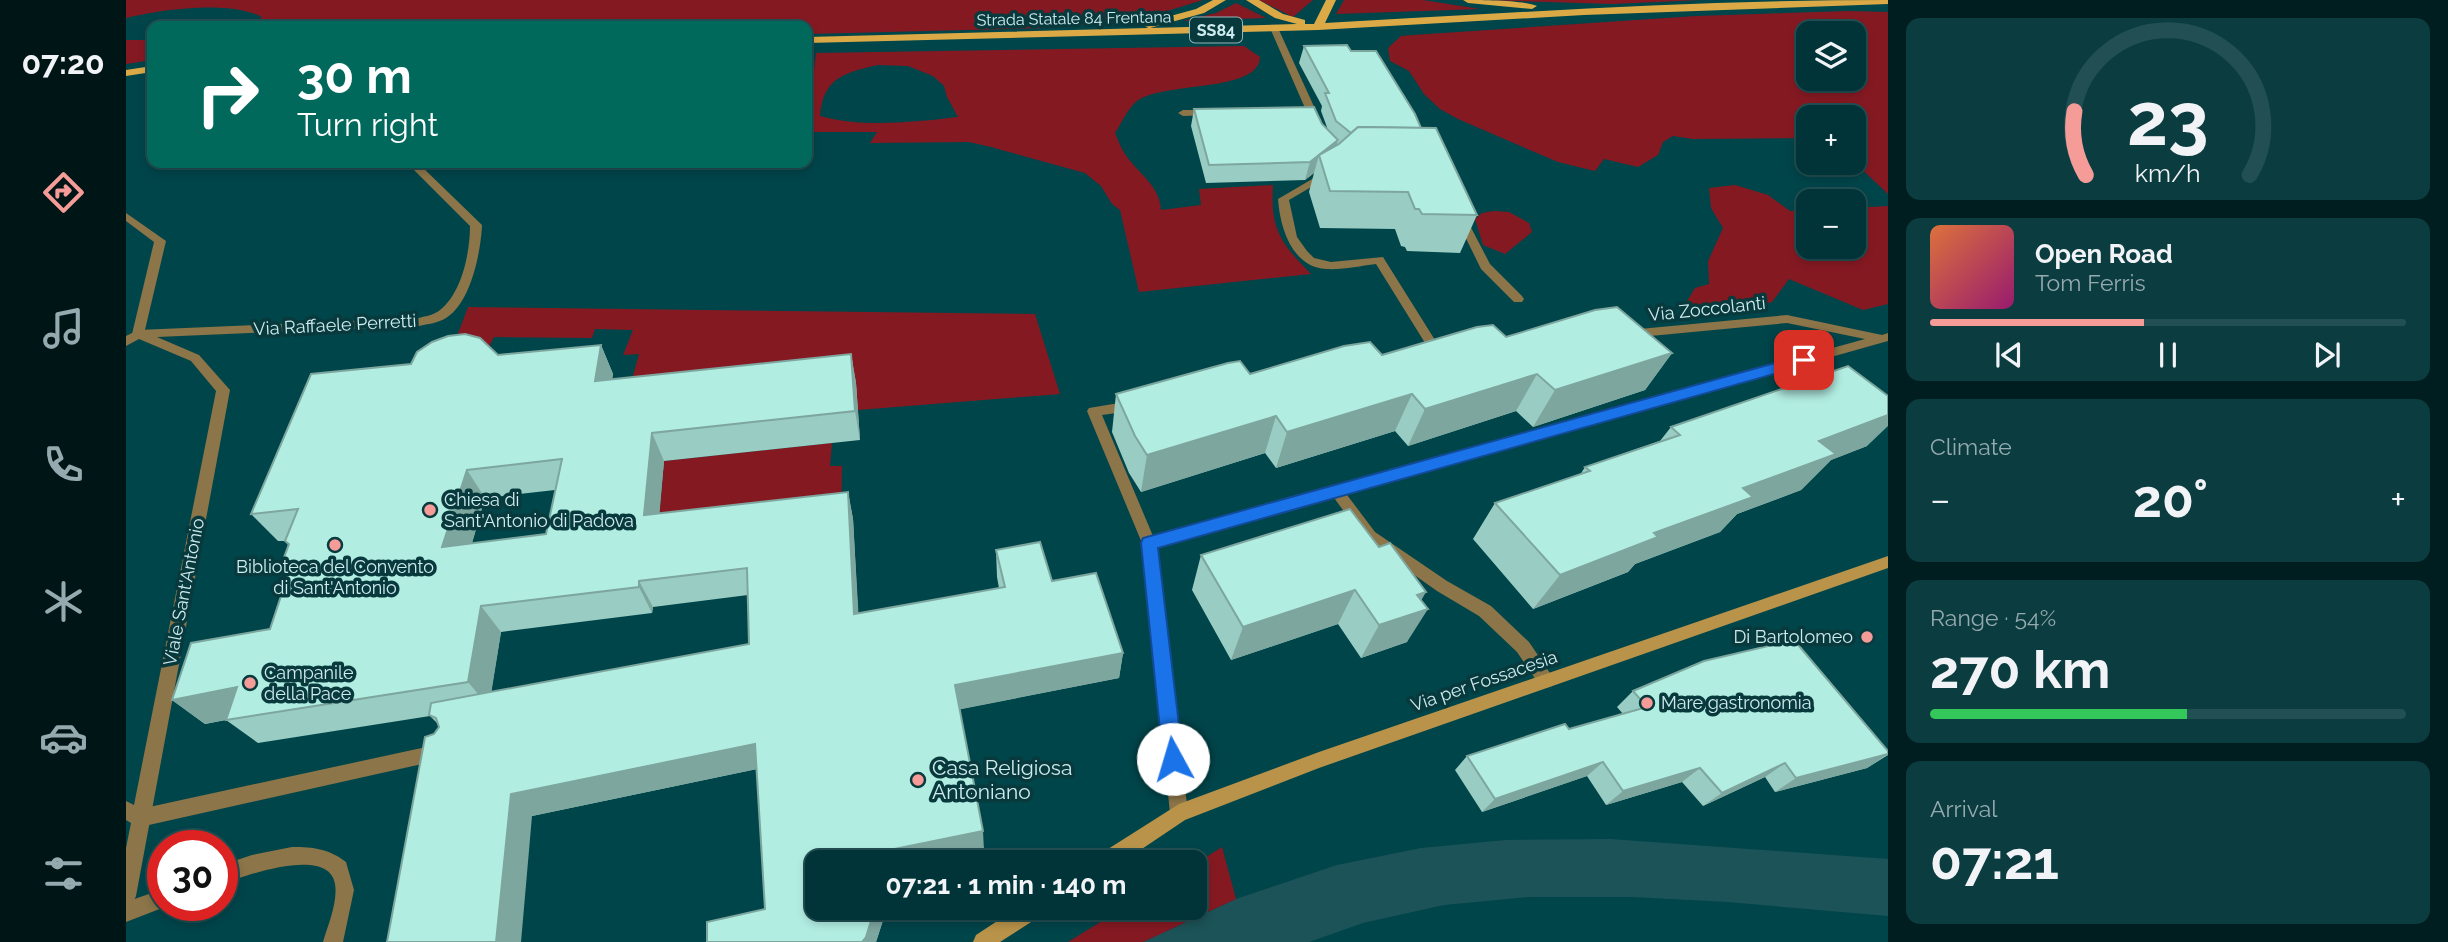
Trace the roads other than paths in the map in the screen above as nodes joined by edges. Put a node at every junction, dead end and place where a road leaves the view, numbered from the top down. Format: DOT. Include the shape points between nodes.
graph roads {
  1 [pos="1221,0"];
  2 [pos="1251,0"];
  3 [pos="1331,0"];
  4 [pos="1468,0"];
  5 [pos="1888,1"];
  6 [pos="1584,12"];
  7 [pos="1318,27"];
  8 [pos="1274,28"];
  9 [pos="1115,33"];
  10 [pos="812,40"];
  11 [pos="147,70"];
  12 [pos="126,73"];
  13 [pos="1299,112"];
  14 [pos="1312,112"];
  15 [pos="1183,113"];
  16 [pos="1222,113"];
  17 [pos="1321,131"];
  18 [pos="1337,164"];
  19 [pos="417,168"];
  20 [pos="1456,207"];
  21 [pos="126,216"];
  22 [pos="1518,299"];
  23 [pos="1621,335"];
  24 [pos="132,338"];
  25 [pos="1885,338"];
  26 [pos="1442,360"];
  27 [pos="1147,403"];
  28 [pos="1336,491"];
  29 [pos="1149,543"];
  30 [pos="1888,562"];
  31 [pos="1546,681"];
  32 [pos="451,749"];
  33 [pos="1179,813"];
  34 [pos="133,814"];
  35 [pos="1124,850"];
  36 [pos="238,870"];
  37 [pos="126,896"];
  38 [pos="147,904"];
  39 [pos="126,912"];
  40 [pos="1017,920"];
  41 [pos="333,942"];
  42 [pos="984,942"];
  1 -- 9 [label="main road" via="1200,11"];
  2 -- 7 [label="main road" via="1279,16"];
  3 -- 7 [label="main road"];
  4 -- 6 [label="main road"];
  5 -- 6 [label="main road, Strada Statale 84 Frentana / SS84"];
  6 -- 7 [label="main road, Strada Statale 84 Frentana / SS84"];
  7 -- 8 [label="main road, Strada Statale 84 Frentana / SS84"];
  8 -- 9 [label="main road, Strada Statale 84 Frentana / SS84"];
  8 -- 14 [label="street"];
  9 -- 10 [label="main road, Strada Statale 84 Frentana / SS84"];
  11 -- 12 [label="main road"];
  13 -- 14 [label="street"];
  14 -- 17 [label="street"];
  15 -- 16 [label="street"];
  18 -- 26 [label="street" via="1283,199 1296,245 1318,264 1379,260"];
  19 -- 24 [label="street, Via Raffaele Perretti" via="476,225 477,243 463,285 445,314 419,322"];
  20 -- 22 [label="street" via="1485,267"];
  21 -- 24 [label="street" via="160,241"];
  23 -- 25 [label="street, Via Zoccolanti" via="1787,318"];
  24 -- 34 [label="street, Viale Sant'Antonio" via="195,358 223,390"];
  25 -- 28 [label="street"];
  27 -- 29 [label="street" via="1094,411"];
  28 -- 29 [label="street"];
  28 -- 31 [label="street" via="1370,536 1485,611 1523,648"];
  29 -- 33 [label="street"];
  30 -- 31 [label="street, Via per Fossacesia"];
  31 -- 33 [label="street, Via per Fossacesia"];
  32 -- 34 [label="street"];
  33 -- 35 [label="street, Via per Fossacesia"];
  34 -- 37 [label="street, Viale Sant'Antonio"];
  36 -- 41 [label="street" via="291,855 316,855 336,864 345,883"];
  38 -- 39 [label="street"];
  40 -- 42 [label="street"];
}
